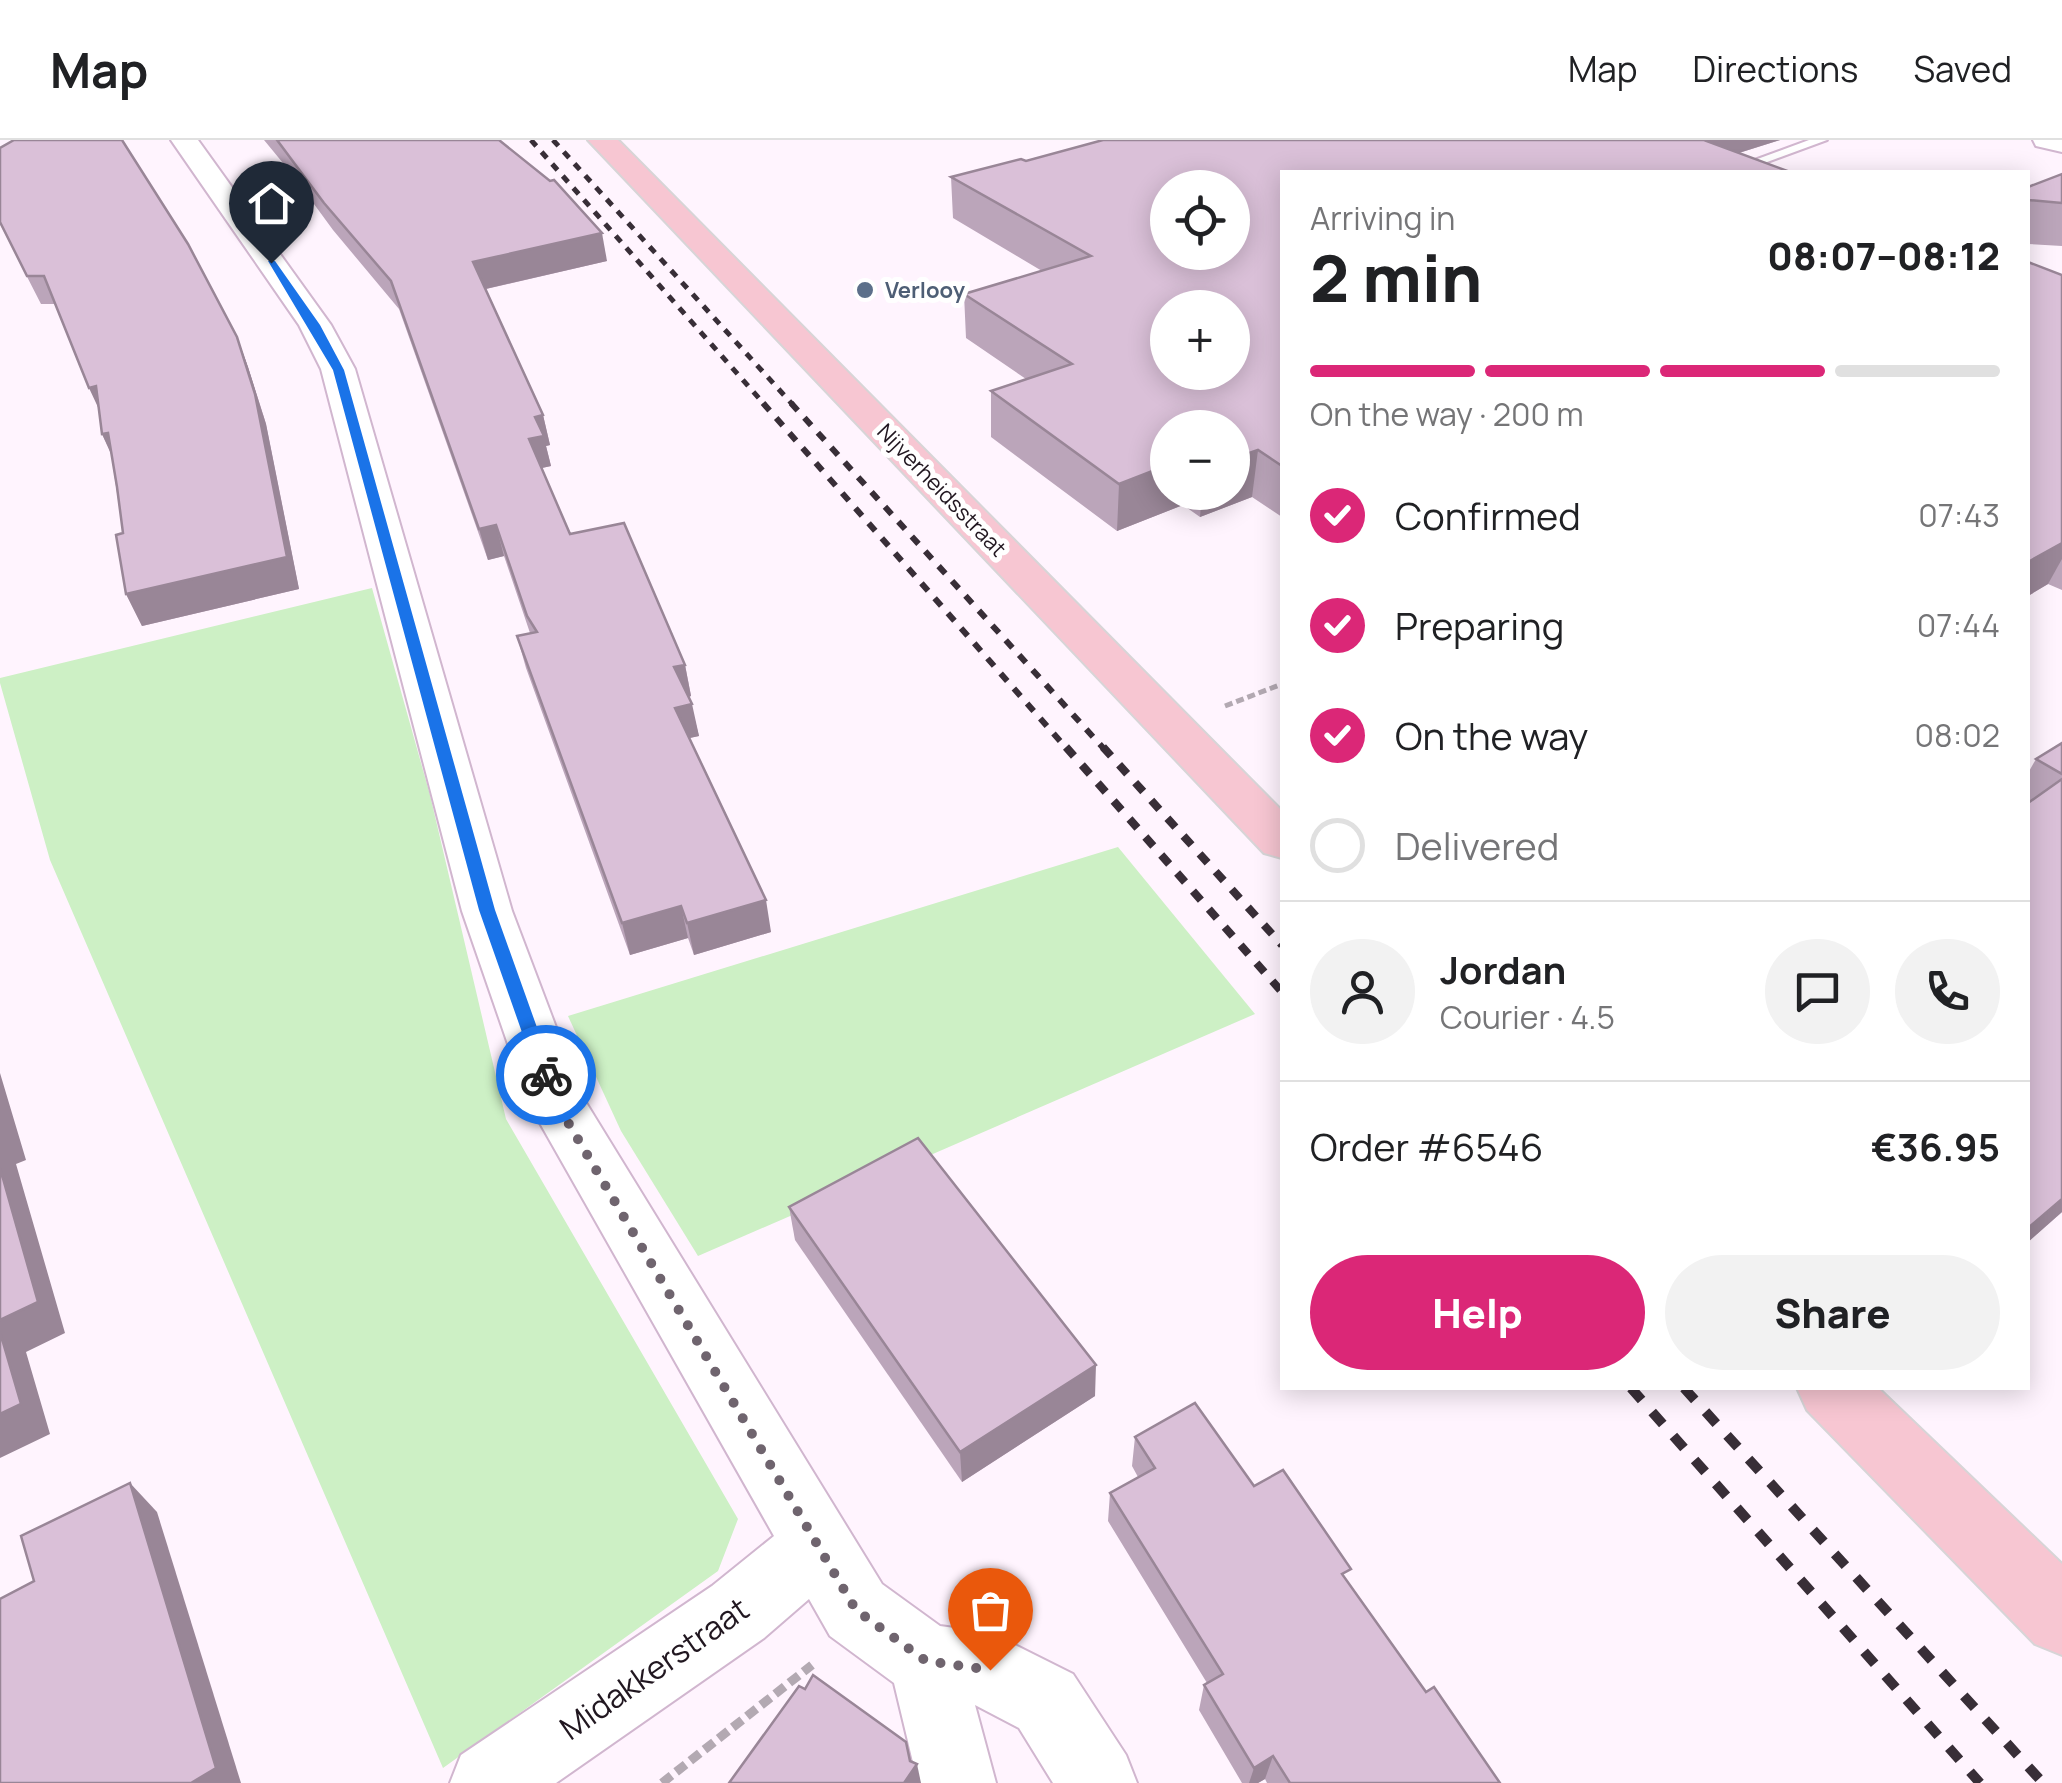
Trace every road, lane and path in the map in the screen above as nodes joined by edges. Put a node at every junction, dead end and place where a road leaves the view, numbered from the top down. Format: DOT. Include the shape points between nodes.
graph roads {
  1 [pos="184,140"];
  2 [pos="602,140"];
  3 [pos="1821,140"];
  4 [pos="2046,140"];
  5 [pos="2062,144"];
  6 [pos="1735,170"];
  7 [pos="1280,839"];
  8 [pos="1833,1390"];
  9 [pos="816,1547"];
  10 [pos="2062,1617"];
  11 [pos="883,1631"];
  12 [pos="488,1783"];
  13 [pos="662,1783"];
  14 [pos="957,1783"];
  15 [pos="1098,1783"];
  1 -- 9 [label="street" via="314,325 338,370 487,910 556,1102"];
  2 -- 7 [label="main road, Nijverheidsstraat"];
  3 -- 6 [label="lane"];
  4 -- 5 [label="street"];
  8 -- 10 [label="main road"];
  9 -- 11 [label="street"];
  9 -- 12 [label="street, Midakkerstraat" via="738,1612"];
  11 -- 13 [label="path"];
  11 -- 14 [label="street"];
  11 -- 15 [label="street" via="990,1670 1046,1701"];
}
